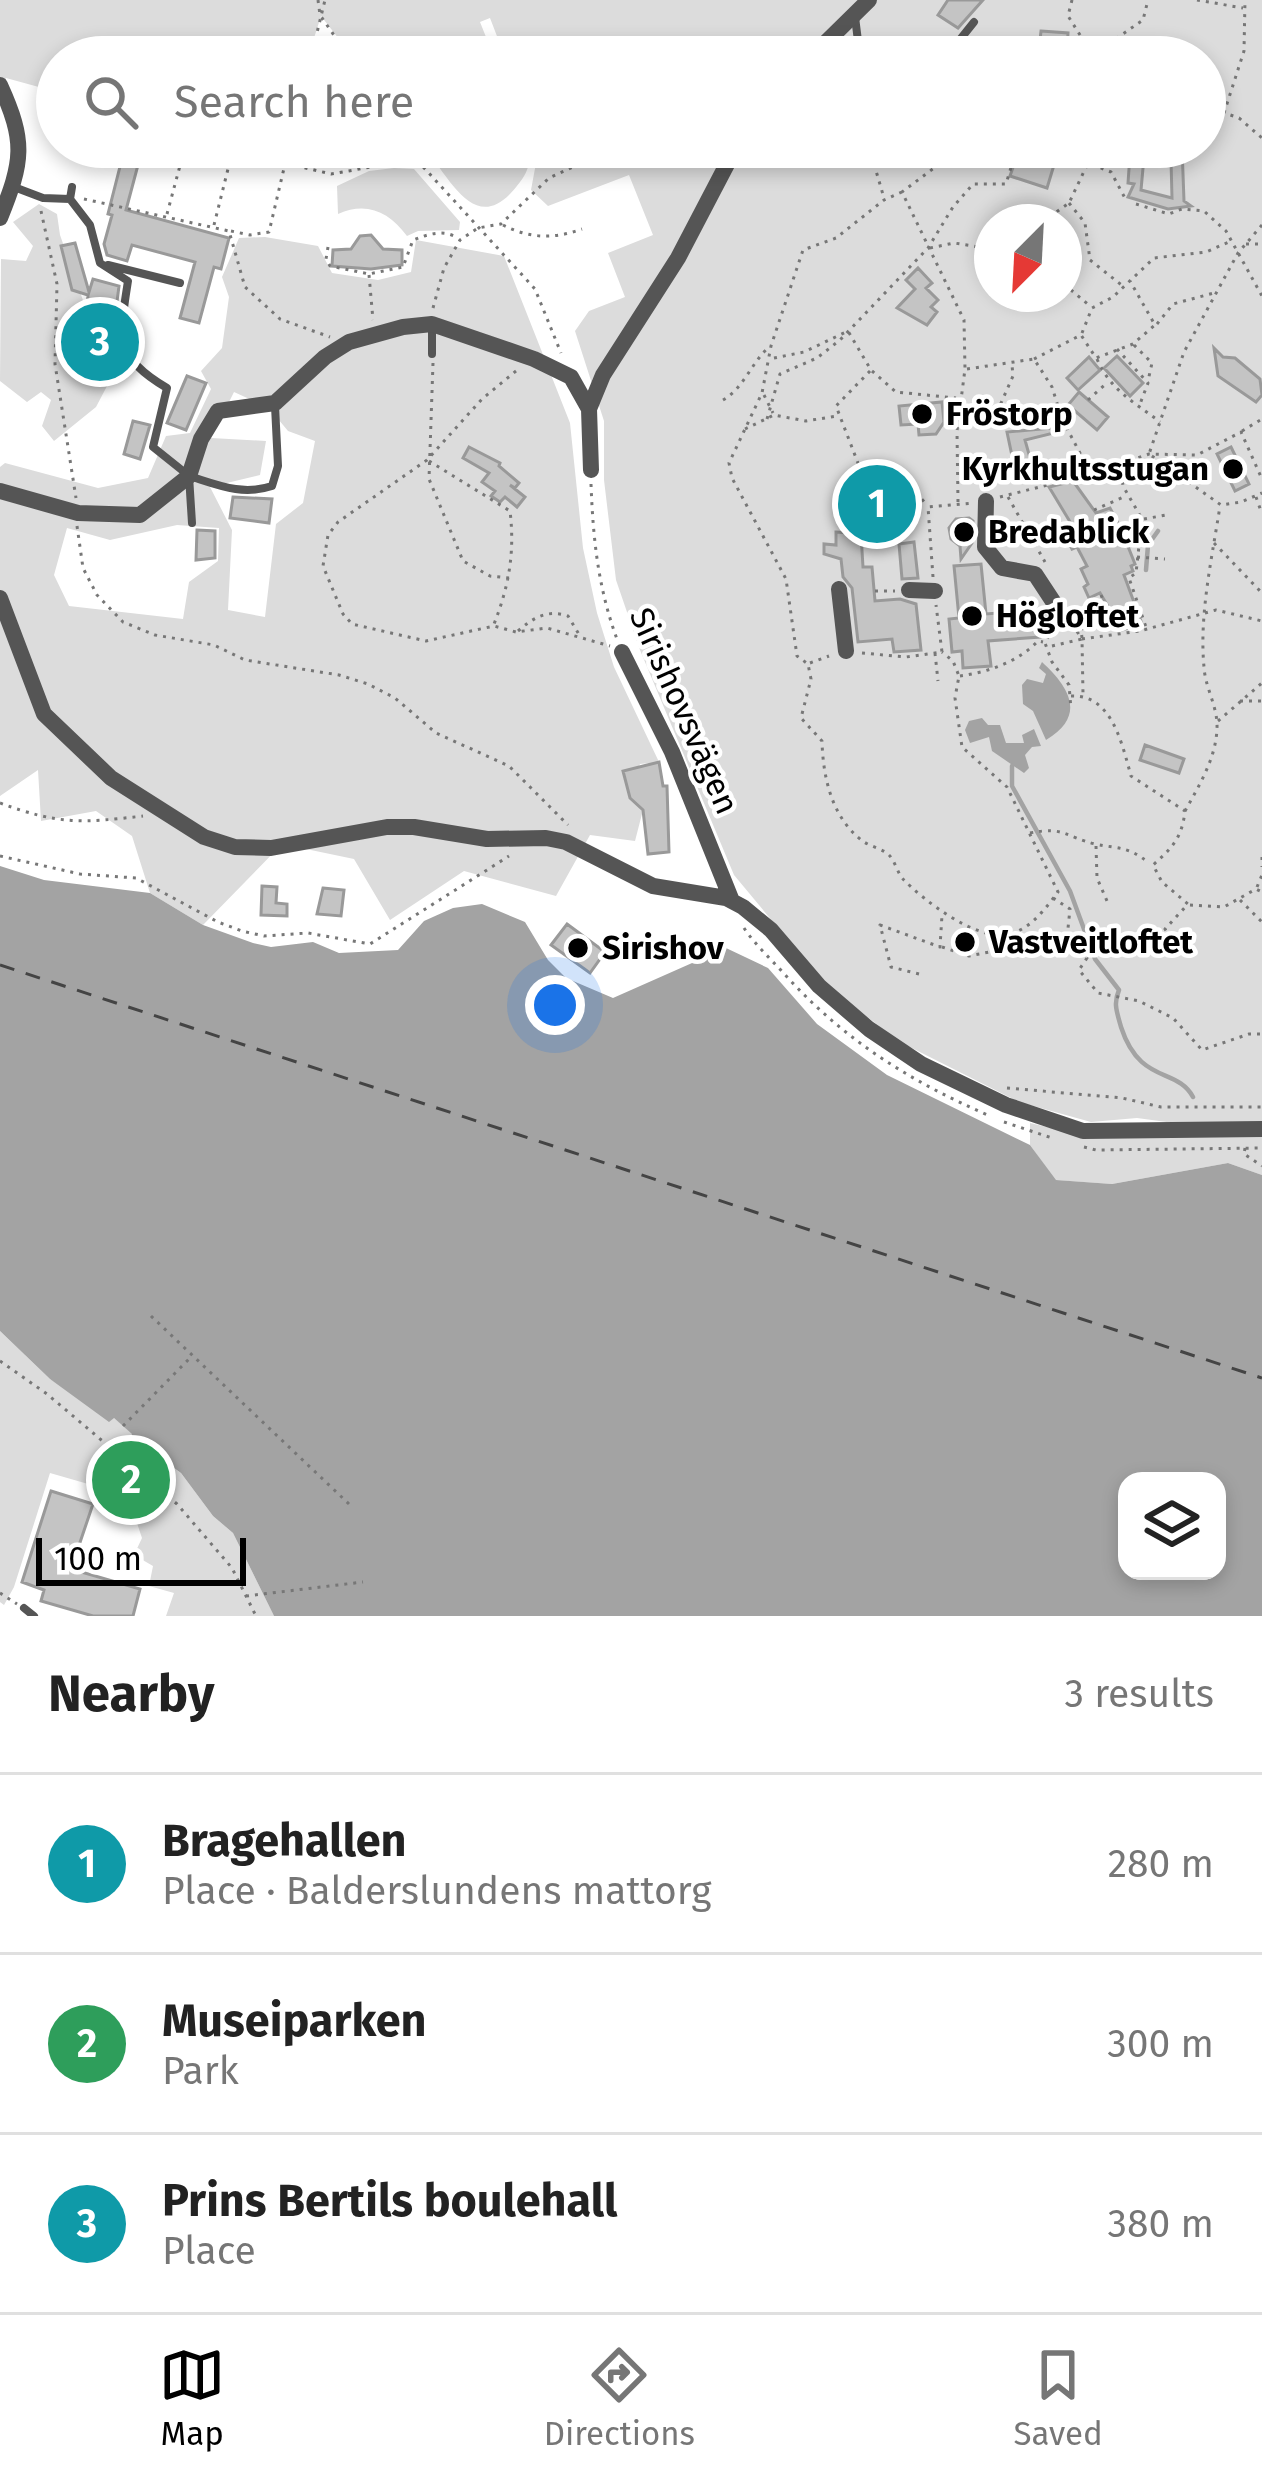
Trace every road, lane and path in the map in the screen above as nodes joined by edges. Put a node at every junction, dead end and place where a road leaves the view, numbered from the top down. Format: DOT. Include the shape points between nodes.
graph roads {
  1 [pos="321,0"];
  2 [pos="869,0"];
  3 [pos="1072,0"];
  4 [pos="1148,0"];
  5 [pos="1196,0"];
  6 [pos="1245,0"];
  7 [pos="1245,8"];
  8 [pos="320,15"];
  9 [pos="854,15"];
  10 [pos="974,22"];
  11 [pos="315,36"];
  12 [pos="334,36"];
  13 [pos="833,36"];
  14 [pos="857,36"];
  15 [pos="963,36"];
  16 [pos="1081,36"];
  17 [pos="1121,36"];
  18 [pos="1,90"];
  19 [pos="1226,107"];
  20 [pos="1226,114"];
  21 [pos="1262,138"];
  22 [pos="179,168"];
  23 [pos="228,168"];
  24 [pos="284,168"];
  25 [pos="307,168"];
  26 [pos="369,168"];
  27 [pos="421,168"];
  28 [pos="571,168"];
  29 [pos="725,168"];
  30 [pos="875,168"];
  31 [pos="934,168"];
  32 [pos="1011,168"];
  33 [pos="1086,168"];
  34 [pos="1101,168"];
  35 [pos="13,187"];
  36 [pos="72,187"];
  37 [pos="902,192"];
  38 [pos="43,198"];
  39 [pos="70,200"];
  40 [pos="884,200"];
  41 [pos="1126,200"];
  42 [pos="1070,203"];
  43 [pos="1136,205"];
  44 [pos="166,216"];
  45 [pos="0,218"];
  46 [pos="501,224"];
  47 [pos="1262,225"];
  48 [pos="213,227"];
  49 [pos="478,228"];
  50 [pos="581,229"];
  51 [pos="230,231"];
  52 [pos="460,240"];
  53 [pos="1231,241"];
  54 [pos="1244,244"];
  55 [pos="1262,244"];
  56 [pos="974,246"];
  57 [pos="328,247"];
  58 [pos="928,248"];
  59 [pos="1238,253"];
  60 [pos="100,263"];
  61 [pos="369,274"];
  62 [pos="1130,281"];
  63 [pos="180,283"];
  64 [pos="1124,287"];
  65 [pos="1216,293"];
  66 [pos="1262,296"];
  67 [pos="1082,299"];
  68 [pos="1093,308"];
  69 [pos="431,325"];
  70 [pos="1155,325"];
  71 [pos="848,331"];
  72 [pos="1081,334"];
  73 [pos="374,335"];
  74 [pos="349,342"];
  75 [pos="1133,344"];
  76 [pos="771,346"];
  77 [pos="1116,348"];
  78 [pos="432,354"];
  79 [pos="1096,358"];
  80 [pos="534,359"];
  81 [pos="771,359"];
  82 [pos="1034,359"];
  83 [pos="1012,363"];
  84 [pos="965,369"];
  85 [pos="871,370"];
  86 [pos="571,377"];
  87 [pos="1108,382"];
  88 [pos="1148,383"];
  89 [pos="762,393"];
  90 [pos="959,398"];
  91 [pos="723,400"];
  92 [pos="1088,400"];
  93 [pos="275,403"];
  94 [pos="1139,406"];
  95 [pos="589,409"];
  96 [pos="959,412"];
  97 [pos="1076,413"];
  98 [pos="839,414"];
  99 [pos="774,415"];
  100 [pos="1061,418"];
  101 [pos="767,419"];
  102 [pos="834,419"];
  103 [pos="1262,419"];
  104 [pos="1160,422"];
  105 [pos="826,425"];
  106 [pos="743,429"];
  107 [pos="1241,432"];
  108 [pos="1148,454"];
  109 [pos="427,460"];
  110 [pos="1120,464"];
  111 [pos="591,470"];
  112 [pos="1091,474"];
  113 [pos="189,476"];
  114 [pos="1262,479"];
  115 [pos="0,491"];
  116 [pos="1259,494"];
  117 [pos="1127,495"];
  118 [pos="986,501"];
  119 [pos="958,505"];
  120 [pos="1221,505"];
  121 [pos="928,506"];
  122 [pos="1094,510"];
  123 [pos="78,513"];
  124 [pos="1262,514"];
  125 [pos="1166,515"];
  126 [pos="1142,520"];
  127 [pos="192,523"];
  128 [pos="1214,543"];
  129 [pos="1144,558"];
  130 [pos="1165,559"];
  131 [pos="509,578"];
  132 [pos="839,589"];
  133 [pos="909,590"];
  134 [pos="875,591"];
  135 [pos="934,591"];
  136 [pos="1262,593"];
  137 [pos="1102,596"];
  138 [pos="0,598"];
  139 [pos="1060,612"];
  140 [pos="1206,612"];
  141 [pos="1262,621"];
  142 [pos="494,626"];
  143 [pos="1146,629"];
  144 [pos="516,632"];
  145 [pos="1082,639"];
  146 [pos="581,640"];
  147 [pos="1045,643"];
  148 [pos="1050,648"];
  149 [pos="846,651"];
  150 [pos="622,652"];
  151 [pos="938,653"];
  152 [pos="808,664"];
  153 [pos="959,680"];
  154 [pos="1262,683"];
  155 [pos="1083,695"];
  156 [pos="1071,696"];
  157 [pos="1240,701"];
  158 [pos="1262,701"];
  159 [pos="1071,709"];
  160 [pos="1217,722"];
  161 [pos="0,803"];
  162 [pos="154,808"];
  163 [pos="1185,811"];
  164 [pos="1033,832"];
  165 [pos="527,838"];
  166 [pos="1096,844"];
  167 [pos="574,845"];
  168 [pos="0,856"];
  169 [pos="1262,857"];
  170 [pos="1153,865"];
  171 [pos="1262,871"];
  172 [pos="1259,891"];
  173 [pos="1053,898"];
  174 [pos="1239,898"];
  175 [pos="732,901"];
  176 [pos="1107,901"];
  177 [pos="1188,904"];
  178 [pos="942,914"];
  179 [pos="1262,922"];
  180 [pos="1009,934"];
  181 [pos="1175,945"];
  182 [pos="940,947"];
  183 [pos="919,974"];
  184 [pos="566,978"];
  185 [pos="563,987"];
  186 [pos="1262,1034"];
  187 [pos="932,1091"];
  188 [pos="984,1095"];
  189 [pos="1262,1107"];
  190 [pos="1262,1129"];
  191 [pos="1078,1145"];
  192 [pos="1245,1147"];
  193 [pos="1262,1148"];
  194 [pos="1262,1166"];
  195 [pos="151,1316"];
  196 [pos="192,1356"];
  197 [pos="0,1361"];
  198 [pos="123,1426"];
  199 [pos="349,1504"];
  200 [pos="363,1582"];
  201 [pos="0,1593"];
  202 [pos="246,1596"];
  203 [pos="24,1608"];
  204 [pos="34,1616"];
  205 [pos="256,1616"];
  1 -- 8 [label="path"];
  2 -- 9 [label="street"];
  3 -- 16 [label="path" via="1068,16"];
  4 -- 17 [label="path" via="1143,20"];
  5 -- 7 [label="path"];
  6 -- 7 [label="path"];
  7 -- 19 [label="path" via="1244,51"];
  8 -- 11 [label="path"];
  8 -- 12 [label="path"];
  9 -- 13 [label="street"];
  9 -- 14 [label="lane"];
  10 -- 15 [label="lane"];
  18 -- 35 [label="street" via="21,149"];
  20 -- 21 [label="path"];
  22 -- 44 [label="path"];
  23 -- 48 [label="path"];
  24 -- 51 [label="path" via="268,232"];
  25 -- 26 [label="path"];
  27 -- 49 [label="path"];
  28 -- 46 [label="path"];
  29 -- 95 [label="street"];
  30 -- 40 [label="path"];
  31 -- 37 [label="path"];
  32 -- 58 [label="path" via="1006,184 973,184"];
  33 -- 42 [label="path"];
  34 -- 41 [label="path"];
  35 -- 38 [label="lane"];
  35 -- 45 [label="street"];
  36 -- 39 [label="lane"];
  37 -- 40 [label="path"];
  37 -- 58 [label="path"];
  38 -- 39 [label="lane"];
  38 -- 123 [label="path" via="57,284 55,364"];
  39 -- 44 [label="path"];
  39 -- 60 [label="lane" via="90,225"];
  40 -- 76 [label="path" via="836,238 803,250"];
  42 -- 64 [label="path" via="1084,223 1090,260"];
  43 -- 53 [label="path" via="1204,212"];
  44 -- 48 [label="path"];
  46 -- 49 [label="path"];
  46 -- 50 [label="path" via="557,238"];
  47 -- 54 [label="path"];
  48 -- 51 [label="path"];
  49 -- 52 [label="path"];
  49 -- 86 [label="path" via="535,289"];
  51 -- 74 [label="path" via="245,286 280,319"];
  52 -- 61 [label="path" via="431,233 413,240 403,267"];
  52 -- 69 [label="path" via="444,268"];
  53 -- 59 [label="path"];
  53 -- 62 [label="path" via="1154,258"];
  54 -- 55 [label="path"];
  54 -- 59 [label="path"];
  56 -- 58 [label="path"];
  57 -- 61 [label="path" via="330,266"];
  58 -- 71 [label="path"];
  58 -- 84 [label="path" via="964,320"];
  59 -- 65 [label="path"];
  59 -- 66 [label="path"];
  60 -- 63 [label="lane"];
  60 -- 113 [label="lane" via="128,281 126,354 167,388 153,447"];
  61 -- 73 [label="path"];
  62 -- 64 [label="path"];
  62 -- 70 [label="path"];
  64 -- 68 [label="path"];
  65 -- 70 [label="path" via="1173,304"];
  65 -- 104 [label="path"];
  67 -- 68 [label="path"];
  68 -- 72 [label="path"];
  69 -- 73 [label="street"];
  69 -- 78 [label="lane"];
  69 -- 80 [label="street"];
  70 -- 75 [label="path"];
  71 -- 81 [label="path"];
  71 -- 85 [label="path"];
  71 -- 101 [label="path" via="817,358 780,374"];
  72 -- 79 [label="path"];
  72 -- 82 [label="path"];
  73 -- 74 [label="street"];
  74 -- 93 [label="street"];
  75 -- 77 [label="path"];
  75 -- 88 [label="path" via="1152,363"];
  76 -- 81 [label="path"];
  76 -- 91 [label="path"];
  77 -- 79 [label="path"];
  77 -- 88 [label="path"];
  78 -- 109 [label="path"];
  79 -- 87 [label="path"];
  80 -- 86 [label="street"];
  80 -- 109 [label="path" via="482,399"];
  81 -- 89 [label="path"];
  82 -- 83 [label="path"];
  82 -- 100 [label="path"];
  83 -- 84 [label="path"];
  83 -- 96 [label="path" via="998,412"];
  84 -- 90 [label="path"];
  85 -- 90 [label="path" via="896,392"];
  85 -- 98 [label="path" via="836,406"];
  86 -- 95 [label="street"];
  87 -- 92 [label="path"];
  87 -- 94 [label="path"];
  88 -- 94 [label="path"];
  89 -- 99 [label="path"];
  89 -- 106 [label="path"];
  90 -- 96 [label="path"];
  93 -- 113 [label="street" via="218,411"];
  93 -- 113 [label="lane" via="272,486 227,489"];
  94 -- 104 [label="path"];
  95 -- 111 [label="street"];
  96 -- 119 [label="path"];
  97 -- 100 [label="path"];
  98 -- 102 [label="path"];
  98 -- 121 [label="path" via="863,476 896,468"];
  99 -- 101 [label="path"];
  99 -- 102 [label="path"];
  100 -- 112 [label="path"];
  101 -- 106 [label="path"];
  102 -- 105 [label="path"];
  103 -- 107 [label="path"];
  104 -- 108 [label="path"];
  106 -- 152 [label="path" via="729,463 732,478 786,579 797,656"];
  107 -- 108 [label="path" via="1197,455"];
  107 -- 114 [label="path"];
  108 -- 110 [label="path"];
  108 -- 120 [label="path"];
  109 -- 131 [label="path" via="463,561"];
  109 -- 131 [label="path" via="510,511"];
  109 -- 142 [label="path" via="328,535 323,566 333,594 352,624 391,634 426,640"];
  110 -- 112 [label="path"];
  110 -- 117 [label="path"];
  111 -- 150 [label="path, Sirishovsvägen" via="599,578"];
  112 -- 118 [label="path"];
  113 -- 123 [label="street" via="140,515"];
  113 -- 127 [label="lane"];
  115 -- 123 [label="street"];
  116 -- 120 [label="path"];
  116 -- 124 [label="path"];
  117 -- 122 [label="path"];
  117 -- 126 [label="path"];
  118 -- 119 [label="path"];
  118 -- 139 [label="street" via="986,547 1002,568 1035,574"];
  119 -- 121 [label="path"];
  120 -- 128 [label="path"];
  121 -- 135 [label="path"];
  123 -- 167 [label="path" via="83,568 123,622 214,644 244,660 368,684 436,734 509,766 568,825"];
  125 -- 126 [label="path"];
  126 -- 129 [label="path"];
  128 -- 136 [label="path"];
  128 -- 140 [label="path"];
  129 -- 130 [label="path"];
  129 -- 143 [label="path" via="1127,579"];
  131 -- 142 [label="path"];
  132 -- 149 [label="street"];
  133 -- 134 [label="path"];
  133 -- 135 [label="street"];
  135 -- 151 [label="path"];
  137 -- 145 [label="path" via="1107,610 1081,630"];
  138 -- 162 [label="street" via="44,714"];
  139 -- 145 [label="path"];
  139 -- 147 [label="path"];
  140 -- 141 [label="path"];
  140 -- 143 [label="path"];
  140 -- 160 [label="path" via="1204,666"];
  142 -- 144 [label="path"];
  143 -- 145 [label="path"];
  144 -- 146 [label="path" via="547,628"];
  144 -- 146 [label="path" via="558,612"];
  145 -- 148 [label="path"];
  145 -- 155 [label="path"];
  146 -- 150 [label="path"];
  147 -- 148 [label="path"];
  147 -- 153 [label="path"];
  148 -- 156 [label="path"];
  149 -- 151 [label="path"];
  149 -- 152 [label="path"];
  150 -- 175 [label="street, Sirishovsvägen"];
  151 -- 153 [label="path"];
  151 -- 153 [label="path" via="937,681"];
  152 -- 178 [label="path" via="801,718 822,741 831,798 851,830 892,856 905,881"];
  153 -- 164 [label="path" via="962,747 1007,787"];
  154 -- 157 [label="path"];
  155 -- 156 [label="path"];
  155 -- 163 [label="path" via="1118,731 1131,776"];
  156 -- 159 [label="path"];
  157 -- 158 [label="path"];
  157 -- 160 [label="path"];
  160 -- 163 [label="path"];
  161 -- 162 [label="path" via="76,824"];
  162 -- 165 [label="street" via="204,837 252,849 387,827"];
  163 -- 170 [label="path" via="1174,847"];
  164 -- 166 [label="path" via="1063,829"];
  164 -- 173 [label="path" via="1058,892"];
  165 -- 167 [label="street"];
  165 -- 168 [label="path" via="370,944 242,931 136,878"];
  166 -- 170 [label="path" via="1118,845"];
  166 -- 176 [label="path"];
  167 -- 175 [label="street" via="653,886"];
  169 -- 171 [label="path"];
  170 -- 177 [label="path"];
  171 -- 172 [label="path"];
  172 -- 174 [label="path"];
  173 -- 180 [label="path"];
  173 -- 186 [label="path" via="1070,909 1067,938 1082,940 1076,951 1088,958 1079,970 1098,993 1173,1018 1202,1050"];
  174 -- 177 [label="path" via="1224,907"];
  174 -- 179 [label="path"];
  175 -- 187 [label="path" via="746,932 824,1018"];
  175 -- 188 [label="street" via="869,1029"];
  177 -- 181 [label="path" via="1165,929"];
  178 -- 180 [label="path"];
  178 -- 182 [label="path"];
  180 -- 182 [label="path" via="1004,949 969,956"];
  182 -- 183 [label="path" via="880,926 891,967"];
  184 -- 185 [label="path"];
  188 -- 189 [label="path" via="997,1088 1162,1107"];
  188 -- 190 [label="street" via="1083,1131"];
  191 -- 192 [label="path"];
  192 -- 193 [label="path"];
  192 -- 194 [label="path"];
  195 -- 196 [label="path"];
  196 -- 198 [label="path"];
  196 -- 199 [label="path"];
  197 -- 202 [label="path" via="177,1504"];
  200 -- 202 [label="path"];
  201 -- 203 [label="path"];
  202 -- 205 [label="path"];
  203 -- 204 [label="lane"];
}
